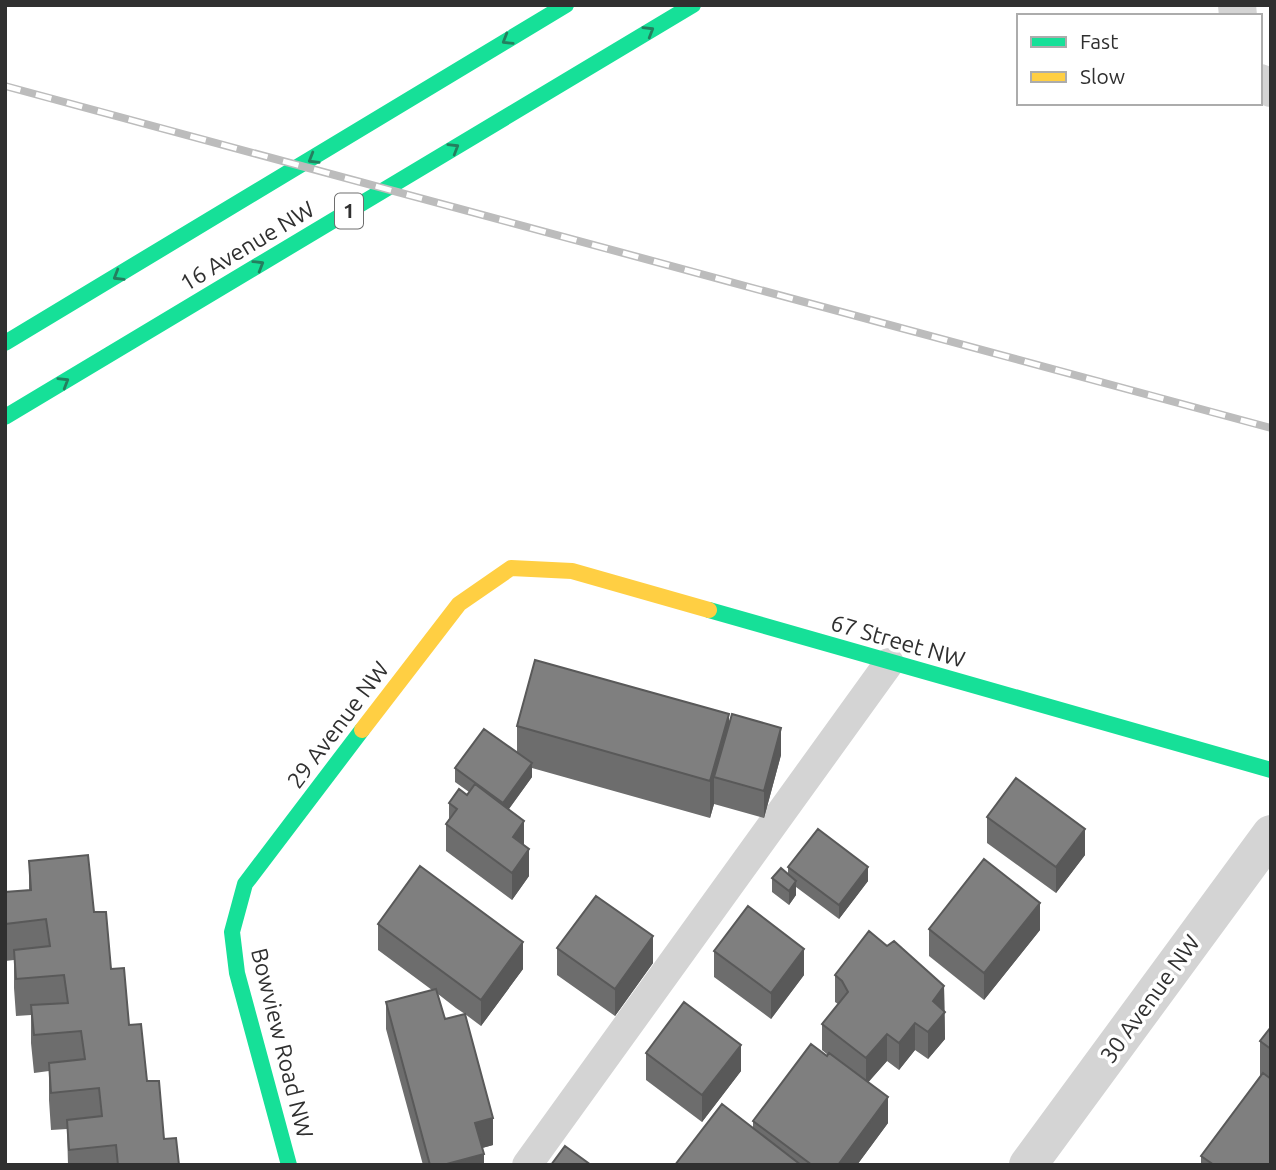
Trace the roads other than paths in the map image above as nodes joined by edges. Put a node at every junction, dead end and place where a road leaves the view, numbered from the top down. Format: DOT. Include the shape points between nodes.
graph roads {
  1 [pos="566,5"];
  2 [pos="693,5"];
  3 [pos="5,343"];
  4 [pos="5,417"];
  5 [pos="511,568"];
  6 [pos="889,663"];
  7 [pos="1271,770"];
  8 [pos="1271,834"];
  9 [pos="232,932"];
  10 [pos="289,1165"];
  11 [pos="527,1165"];
  12 [pos="1028,1165"];
  1 -- 3 [label="main road, 16 Avenue NW, one-way"];
  4 -- 2 [label="main road, 16 Avenue NW / 1, one-way"];
  5 -- 6 [label="main road, 67 Street NW" via="572,571"];
  5 -- 9 [label="main road, 29 Avenue NW" via="459,604 245,884"];
  6 -- 7 [label="main road, 67 Street NW"];
  6 -- 11 [label="lane"];
  8 -- 12 [label="street, 30 Avenue NW"];
  9 -- 10 [label="main road, Bowview Road NW" via="237,973"];
}
